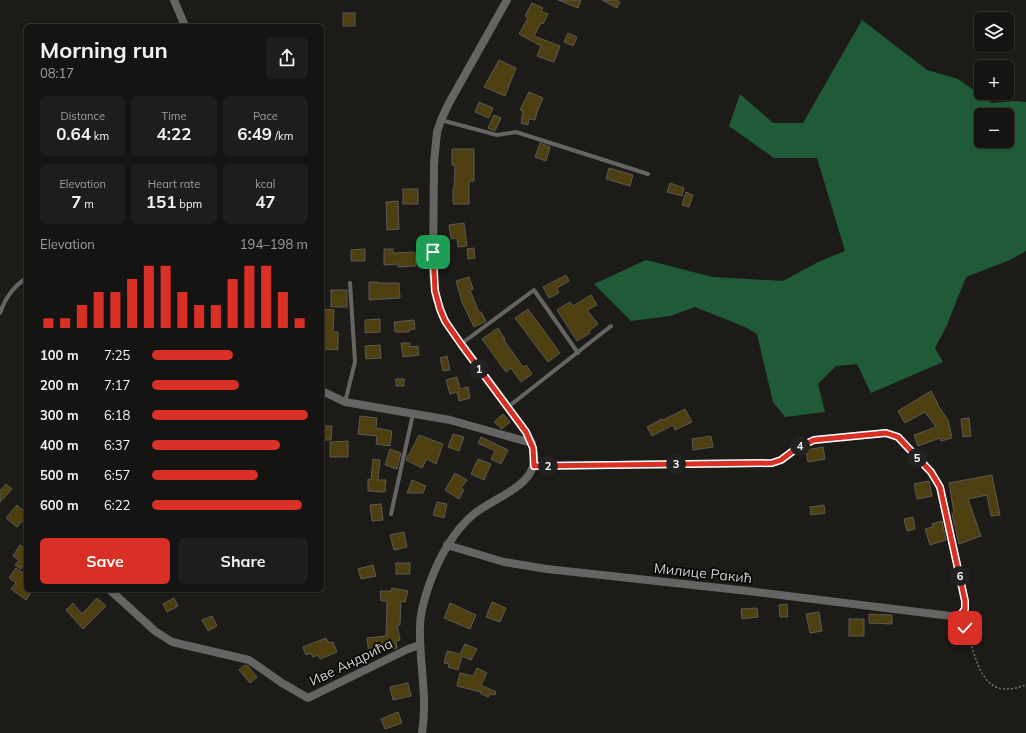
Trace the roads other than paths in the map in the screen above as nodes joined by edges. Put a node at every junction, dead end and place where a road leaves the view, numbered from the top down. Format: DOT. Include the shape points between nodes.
graph roads {
  1 [pos="174,0"];
  2 [pos="506,0"];
  3 [pos="184,24"];
  4 [pos="441,120"];
  5 [pos="648,174"];
  6 [pos="24,280"];
  7 [pos="350,283"];
  8 [pos="0,313"];
  9 [pos="611,326"];
  10 [pos="461,344"];
  11 [pos="578,353"];
  12 [pos="324,393"];
  13 [pos="345,402"];
  14 [pos="508,407"];
  15 [pos="413,413"];
  16 [pos="532,443"];
  17 [pos="534,466"];
  18 [pos="391,514"];
  19 [pos="447,545"];
  20 [pos="112,592"];
  21 [pos="420,645"];
  22 [pos="422,733"];
  1 -- 3 [label="street"];
  2 -- 4 [label="street"];
  4 -- 5 [label="lane" via="497,135 516,132"];
  4 -- 10 [label="street" via="433,170 434,279 442,315"];
  6 -- 8 [label="lane" via="7,297"];
  7 -- 13 [label="lane" via="355,362"];
  9 -- 11 [label="lane"];
  10 -- 11 [label="lane" via="534,290"];
  10 -- 14 [label="street"];
  11 -- 14 [label="lane"];
  12 -- 13 [label="street"];
  13 -- 15 [label="street"];
  14 -- 16 [label="street"];
  15 -- 16 [label="street" via="462,423"];
  15 -- 18 [label="lane"];
  16 -- 17 [label="street"];
  17 -- 19 [label="street" via="525,482 470,518"];
  17 -- 19 [label="street, Милице Ракић" via="772,463 814,440 893,434 931,472 940,487 965,609 959,617 547,569 496,560"];
  19 -- 21 [label="street" via="422,608"];
  20 -- 21 [label="street, Иве Андрића" via="155,631 172,642 249,660 308,698"];
  21 -- 22 [label="street" via="425,702"];
}
